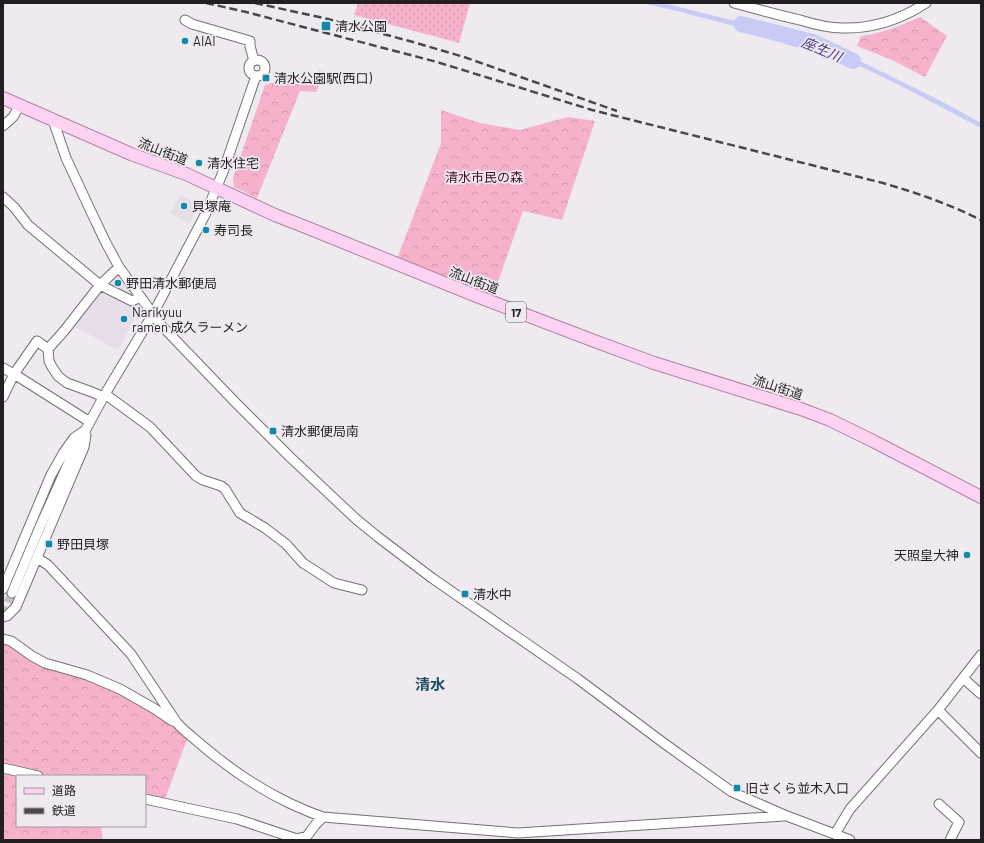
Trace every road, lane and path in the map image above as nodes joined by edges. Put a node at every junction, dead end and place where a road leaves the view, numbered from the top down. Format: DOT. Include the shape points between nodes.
graph roads {
  1 [pos="734,3"];
  2 [pos="926,3"];
  3 [pos="185,20"];
  4 [pos="3,98"];
  5 [pos="20,105"];
  6 [pos="53,120"];
  7 [pos="3,126"];
  8 [pos="216,188"];
  9 [pos="3,197"];
  10 [pos="119,267"];
  11 [pos="100,285"];
  12 [pos="141,298"];
  13 [pos="152,314"];
  14 [pos="48,349"];
  15 [pos="3,368"];
  16 [pos="14,374"];
  17 [pos="104,396"];
  18 [pos="3,397"];
  19 [pos="88,425"];
  20 [pos="981,497"];
  21 [pos="37,558"];
  22 [pos="3,589"];
  23 [pos="362,590"];
  24 [pos="12,594"];
  25 [pos="3,617"];
  26 [pos="3,639"];
  27 [pos="981,655"];
  28 [pos="963,678"];
  29 [pos="981,694"];
  30 [pos="938,710"];
  31 [pos="177,722"];
  32 [pos="981,753"];
  33 [pos="3,768"];
  34 [pos="34,775"];
  35 [pos="146,799"];
  36 [pos="939,804"];
  37 [pos="787,816"];
  38 [pos="323,817"];
  39 [pos="835,834"];
  40 [pos="850,840"];
  41 [pos="950,840"];
  1 -- 2 [label="street" via="817,25 860,28 899,18"];
  3 -- 8 [label="street" via="250,41 254,61 260,61 265,66 264,72 256,76"];
  4 -- 5 [label="main road, 流山街道 / 17"];
  5 -- 6 [label="main road, 流山街道 / 17"];
  5 -- 7 [label="street" via="13,117"];
  6 -- 8 [label="main road, 流山街道 / 17"];
  6 -- 10 [label="street" via="66,158"];
  8 -- 13 [label="street" via="205,215"];
  8 -- 20 [label="main road, 流山街道 / 17" via="352,247 528,316 654,363 830,420"];
  9 -- 11 [label="street" via="28,225"];
  10 -- 11 [label="street"];
  10 -- 12 [label="street"];
  11 -- 12 [label="street" via="132,301"];
  11 -- 14 [label="street"];
  12 -- 13 [label="street"];
  13 -- 17 [label="street"];
  13 -- 37 [label="street" via="234,402 378,537 732,792"];
  14 -- 16 [label="street" via="37,341"];
  14 -- 17 [label="street" via="49,361 58,376 67,383"];
  15 -- 16 [label="street"];
  16 -- 18 [label="street"];
  16 -- 19 [label="street"];
  17 -- 19 [label="street"];
  17 -- 23 [label="street" via="150,427 196,476 225,489 240,513 286,544 303,563 334,583"];
  19 -- 21 [label="street" via="84,447"];
  19 -- 22 [label="street" via="74,438 51,475"];
  19 -- 24 [label="street" via="60,481"];
  21 -- 25 [label="street" via="16,607"];
  21 -- 31 [label="street" via="48,565 131,654"];
  26 -- 31 [label="street" via="45,663 120,689"];
  27 -- 28 [label="street"];
  28 -- 29 [label="street"];
  28 -- 30 [label="street"];
  30 -- 32 [label="street"];
  30 -- 39 [label="street" via="850,809"];
  31 -- 38 [label="street" via="223,763 247,780 311,814"];
  33 -- 34 [label="street"];
  35 -- 38 [label="street" via="237,819 297,839 307,836"];
  36 -- 41 [label="street" via="959,822"];
  37 -- 38 [label="street" via="518,834"];
  37 -- 39 [label="street"];
  39 -- 40 [label="street"];
}
